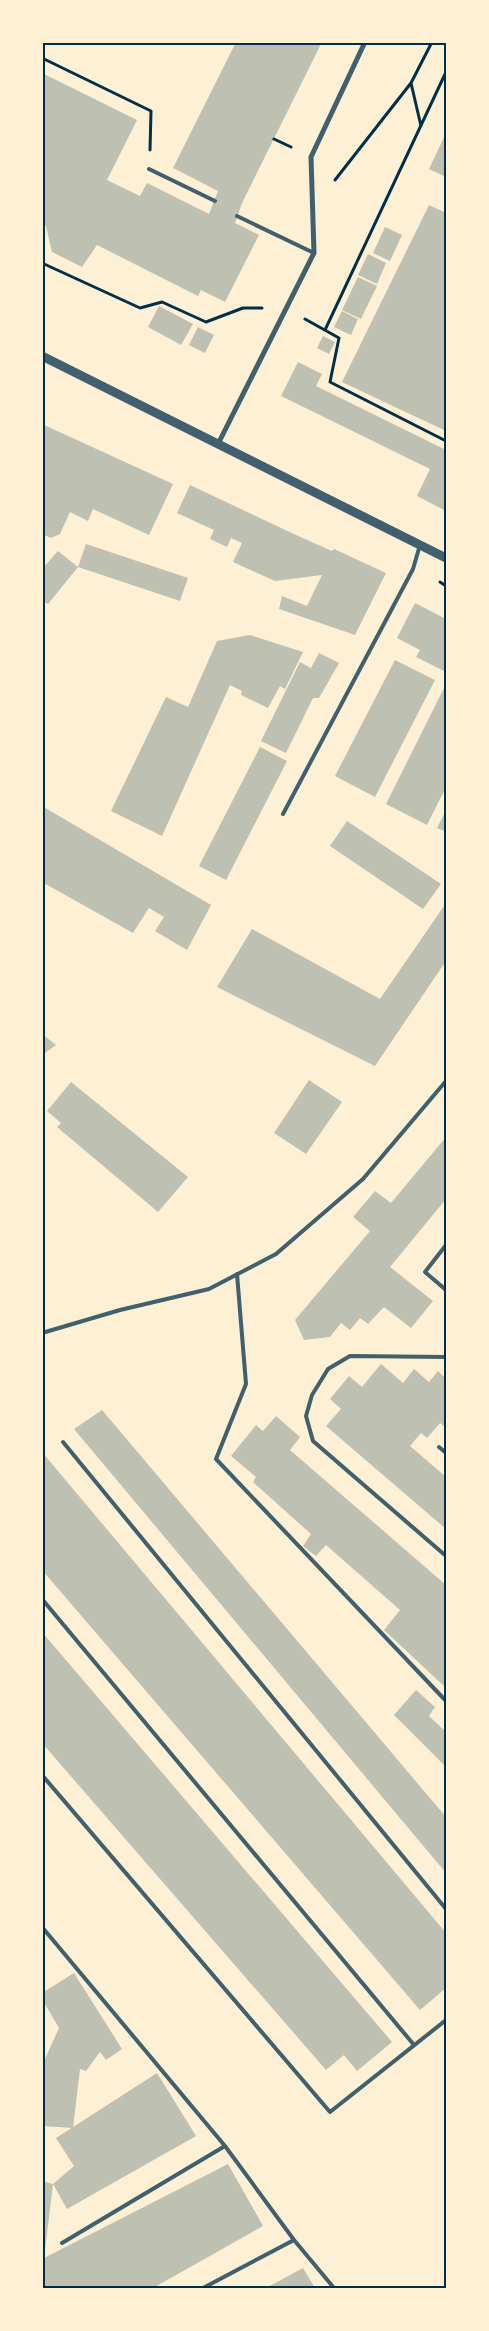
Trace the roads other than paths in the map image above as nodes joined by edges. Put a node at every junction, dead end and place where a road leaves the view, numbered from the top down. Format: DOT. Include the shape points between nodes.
graph roads {
  1 [pos="366,42"];
  2 [pos="149,169"];
  3 [pos="215,201"];
  4 [pos="237,216"];
  5 [pos="314,253"];
  6 [pos="42,356"];
  7 [pos="218,444"];
  8 [pos="420,545"];
  9 [pos="446,558"];
  10 [pos="284,814"];
  11 [pos="446,1082"];
  12 [pos="446,1245"];
  13 [pos="237,1274"];
  14 [pos="446,1290"];
  15 [pos="42,1333"];
  16 [pos="446,1357"];
  17 [pos="63,1442"];
  18 [pos="439,1447"];
  19 [pos="446,1453"];
  20 [pos="446,1556"];
  21 [pos="42,1599"];
  22 [pos="446,1701"];
  23 [pos="42,1775"];
  24 [pos="446,1909"];
  25 [pos="42,1927"];
  26 [pos="446,2020"];
  27 [pos="414,2045"];
  28 [pos="224,2146"];
  29 [pos="294,2240"];
  30 [pos="62,2244"];
  31 [pos="203,2288"];
  32 [pos="334,2288"];
  1 -- 5 [label="street" via="311,157"];
  2 -- 3 [label="lane"];
  4 -- 5 [label="lane"];
  5 -- 7 [label="street"];
  6 -- 7 [label="street"];
  7 -- 8 [label="street"];
  8 -- 9 [label="street"];
  8 -- 10 [label="lane" via="413,569"];
  11 -- 13 [label="lane" via="363,1178 276,1254"];
  12 -- 14 [label="lane" via="425,1272"];
  13 -- 15 [label="lane" via="209,1289"];
  13 -- 22 [label="lane" via="246,1384 216,1459"];
  16 -- 20 [label="lane" via="350,1356 328,1369 312,1394 306,1416 313,1441"];
  17 -- 24 [label="lane"];
  18 -- 19 [label="lane"];
  21 -- 27 [label="lane"];
  23 -- 27 [label="lane" via="330,2112"];
  25 -- 28 [label="lane"];
  26 -- 27 [label="lane"];
  28 -- 29 [label="lane"];
  28 -- 30 [label="lane"];
  29 -- 31 [label="lane"];
  29 -- 32 [label="lane"];
}
